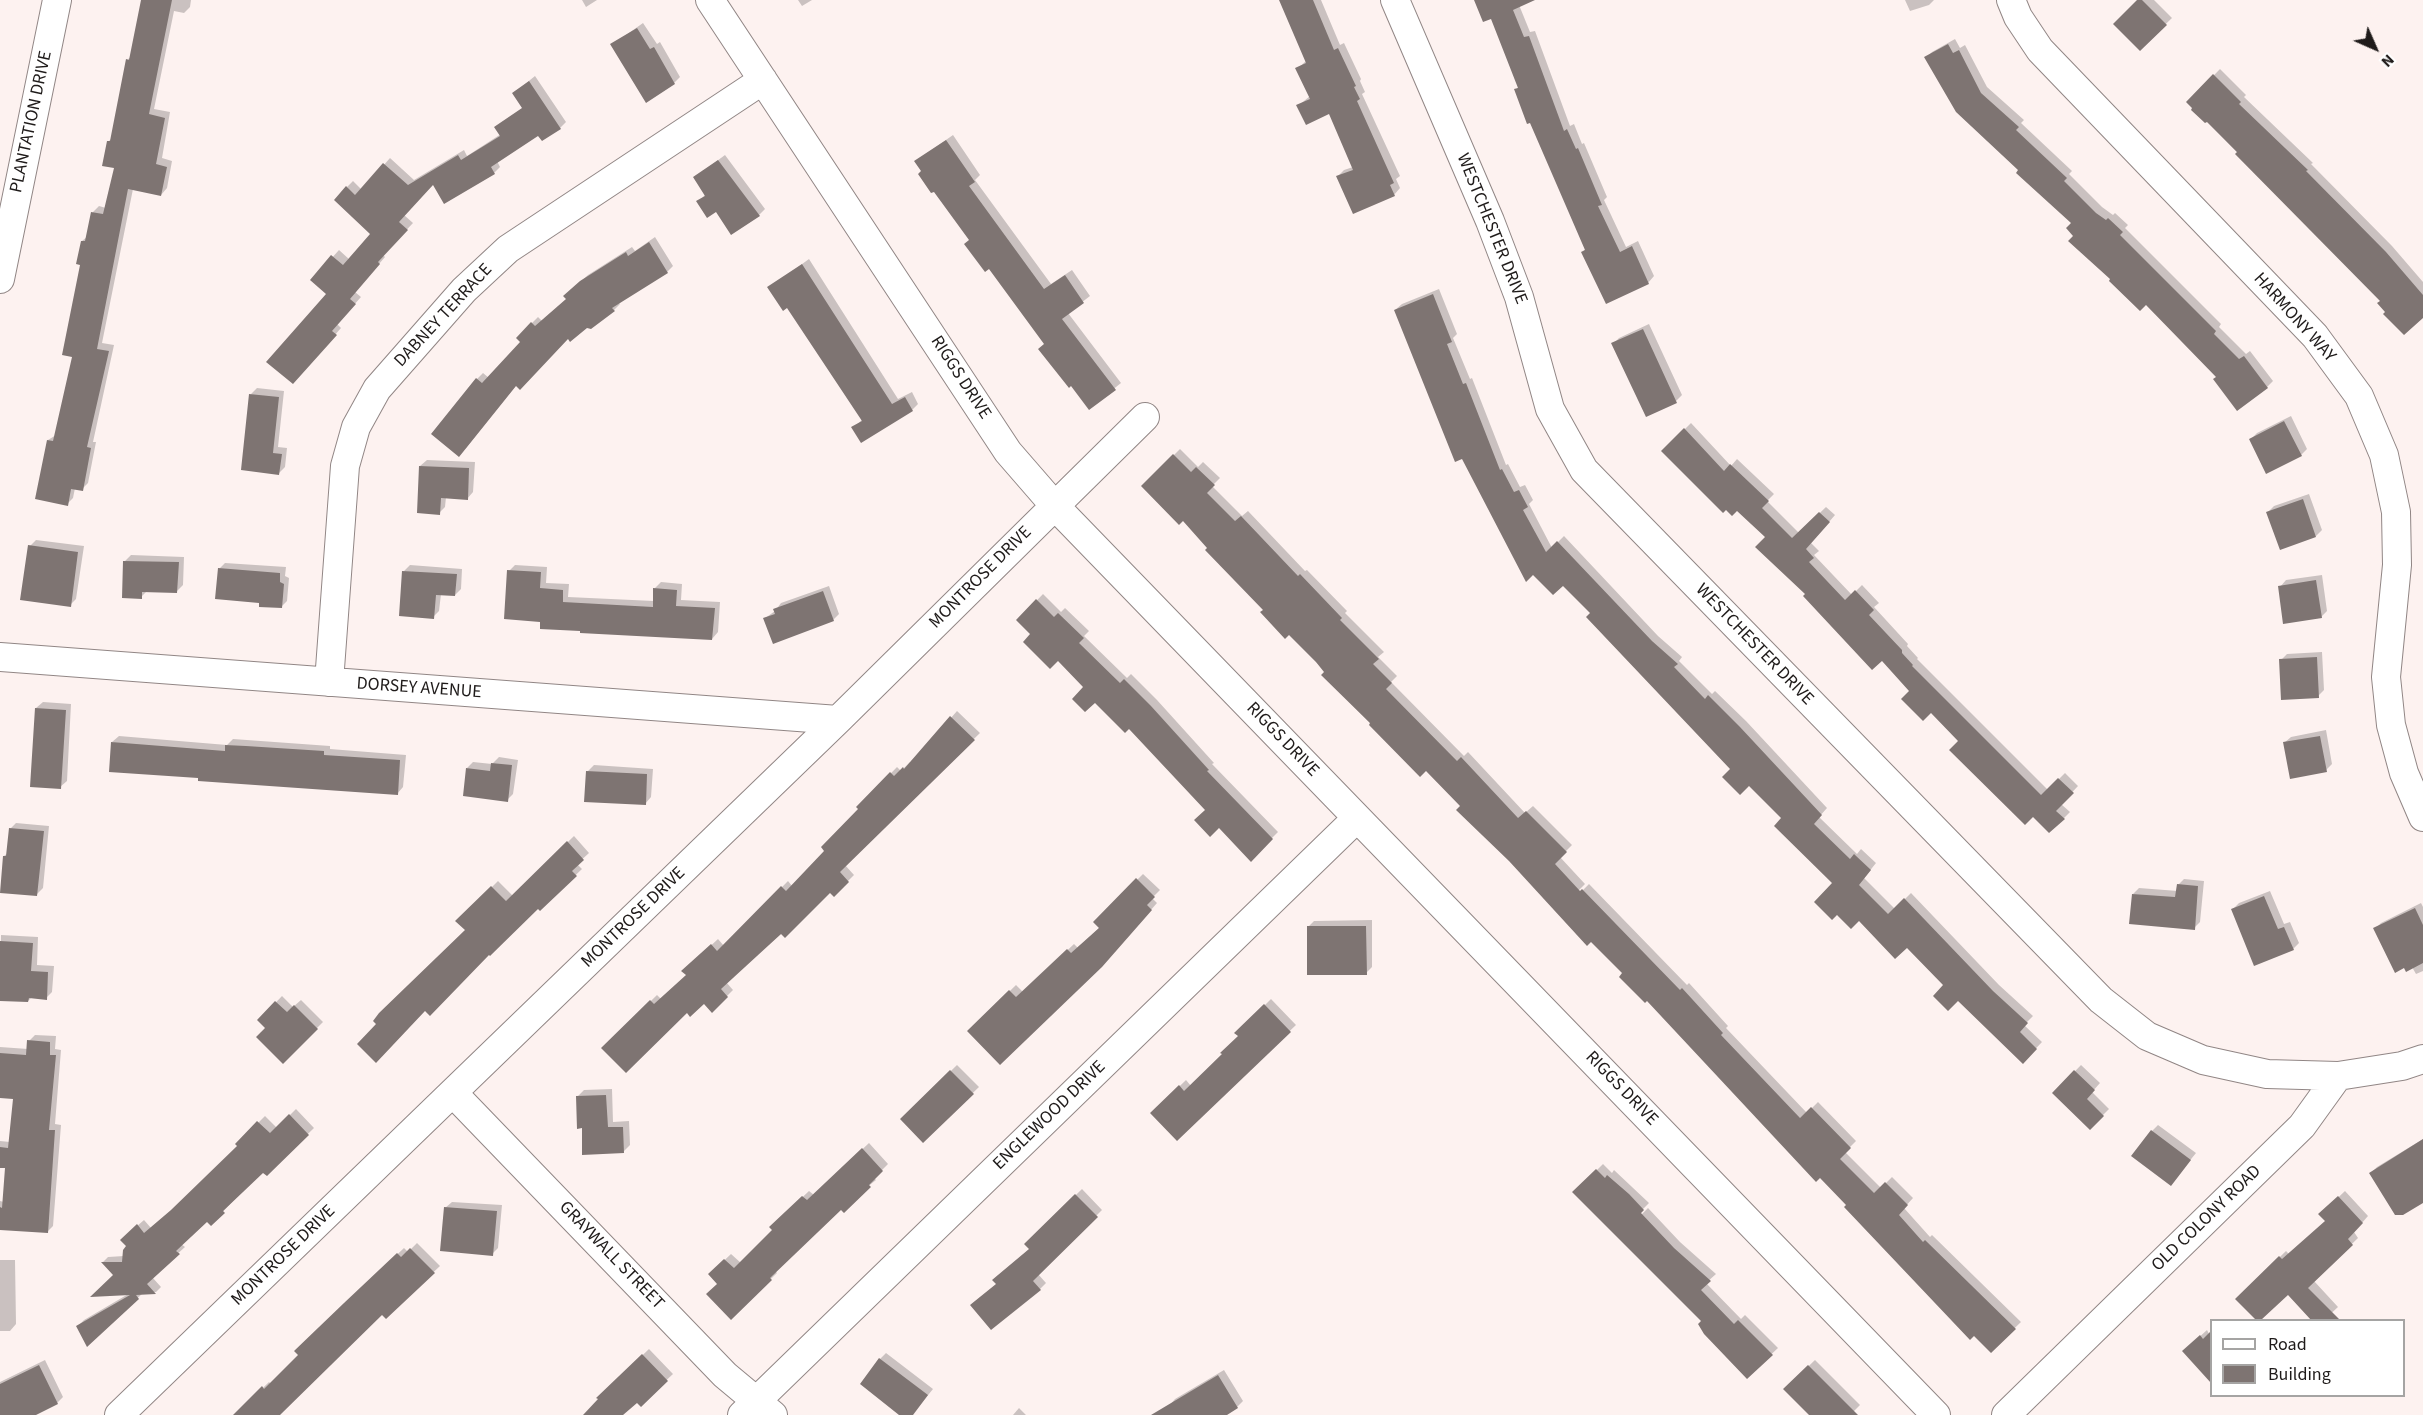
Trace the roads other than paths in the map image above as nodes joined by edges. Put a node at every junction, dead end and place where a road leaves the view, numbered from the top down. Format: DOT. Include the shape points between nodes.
graph roads {
  1 [pos="57,0"];
  2 [pos="710,0"];
  3 [pos="1395,0"];
  4 [pos="2011,0"];
  5 [pos="763,80"];
  6 [pos="0,279"];
  7 [pos="1145,417"];
  8 [pos="1054,506"];
  9 [pos="0,657"];
  10 [pos="329,682"];
  11 [pos="838,720"];
  12 [pos="2423,817"];
  13 [pos="1357,818"];
  14 [pos="2423,1059"];
  15 [pos="2338,1076"];
  16 [pos="453,1093"];
  17 [pos="757,1411"];
  18 [pos="119,1415"];
  19 [pos="1936,1415"];
  20 [pos="2006,1415"];
  1 -- 6 [label="street, PLANTATION DRIVE"];
  2 -- 5 [label="street, RIGGS DRIVE"];
  3 -- 15 [label="street, WESTCHESTER DRIVE" via="1519,297 1550,409 1584,470 2101,1000 2147,1036 2203,1060 2267,1074"];
  4 -- 12 [label="street, HARMONY WAY" via="2040,50 2315,336 2359,396 2384,455 2396,512 2397,565 2386,677 2391,725 2404,773"];
  5 -- 8 [label="street, RIGGS DRIVE" via="1008,452"];
  5 -- 10 [label="street, DABNEY TERRACE" via="508,249 464,290 377,389 356,427 345,466"];
  7 -- 8 [label="street, MONTROSE DRIVE"];
  8 -- 11 [label="street, MONTROSE DRIVE"];
  8 -- 13 [label="street, RIGGS DRIVE"];
  9 -- 10 [label="street, DORSEY AVENUE"];
  10 -- 11 [label="street, DORSEY AVENUE"];
  11 -- 16 [label="street, MONTROSE DRIVE"];
  13 -- 17 [label="street, ENGLEWOOD DRIVE"];
  13 -- 19 [label="street, RIGGS DRIVE"];
  14 -- 15 [label="street"];
  15 -- 20 [label="street, OLD COLONY ROAD" via="2302,1126"];
  16 -- 17 [label="street, GRAYWALL STREET"];
  16 -- 18 [label="street, MONTROSE DRIVE"];
}
